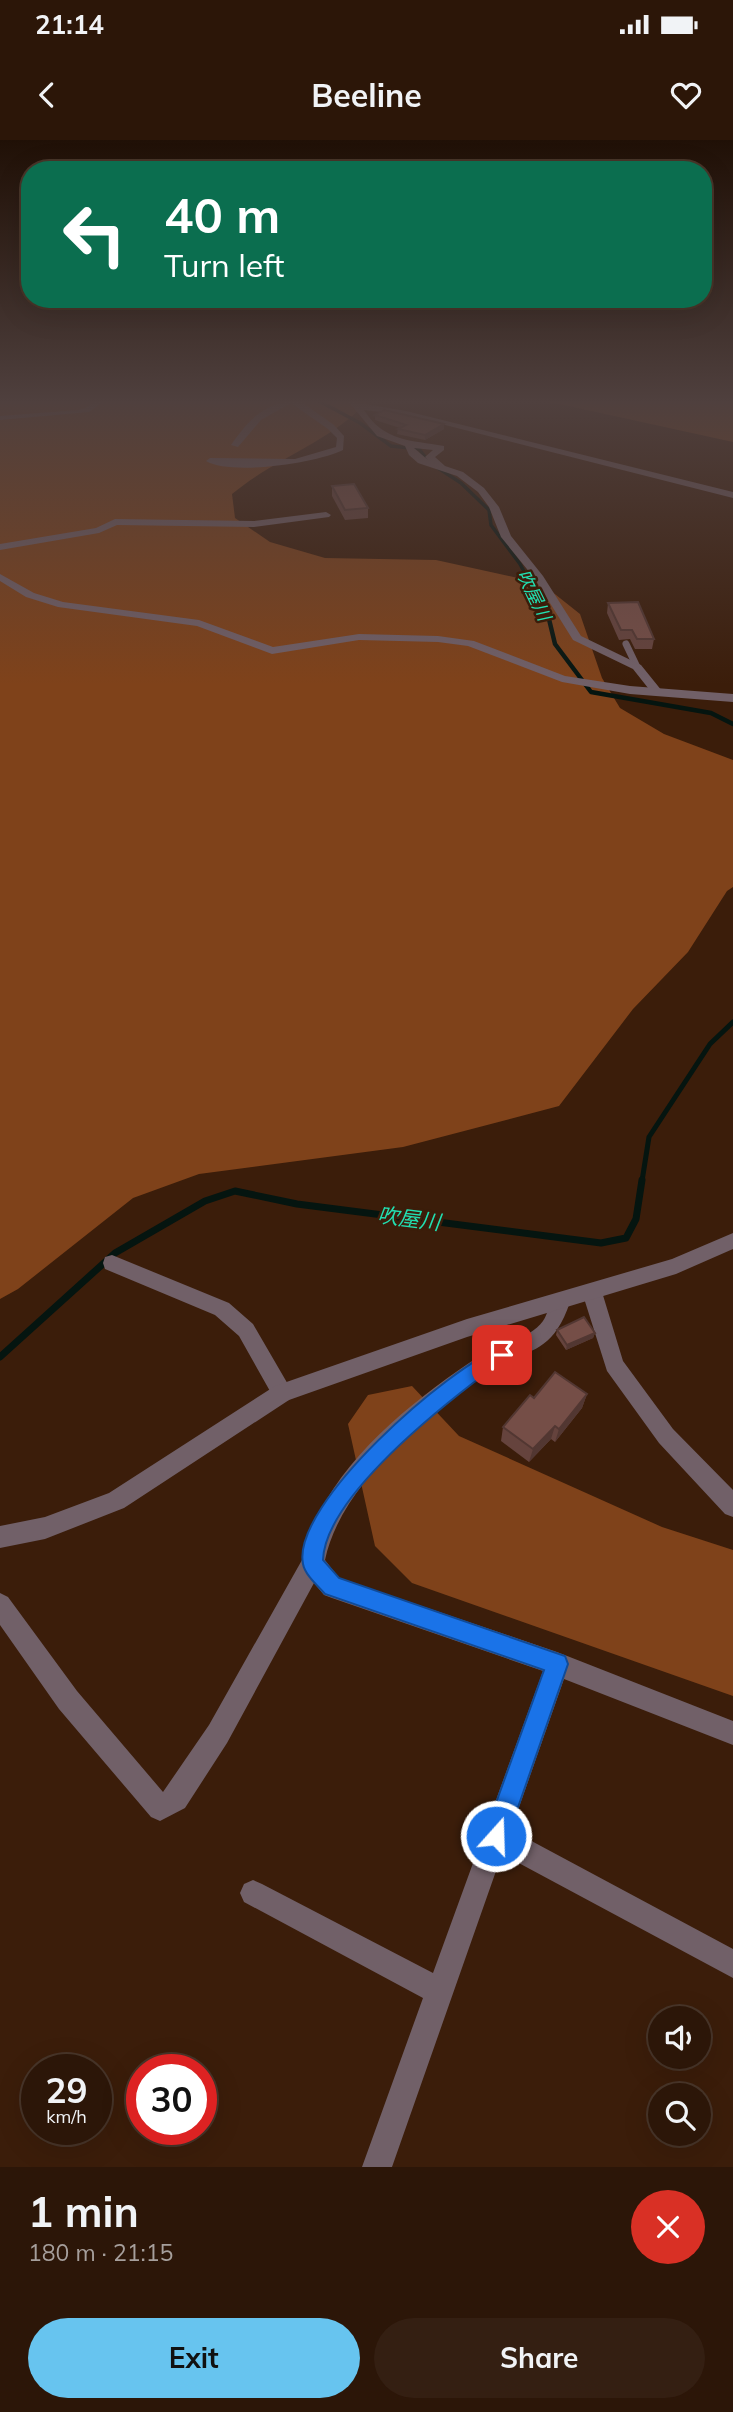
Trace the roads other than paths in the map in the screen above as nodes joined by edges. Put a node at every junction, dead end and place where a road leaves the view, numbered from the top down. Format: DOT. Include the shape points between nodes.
graph roads {
  1 [pos="485,496"];
  2 [pos="326,515"];
  3 [pos="0,547"];
  4 [pos="0,577"];
  5 [pos="626,645"];
  6 [pos="637,667"];
  7 [pos="656,691"];
  8 [pos="733,698"];
  9 [pos="733,1241"];
  10 [pos="112,1264"];
  11 [pos="592,1292"];
  12 [pos="560,1302"];
  13 [pos="282,1393"];
  14 [pos="733,1506"];
  15 [pos="0,1537"];
  16 [pos="313,1563"];
  17 [pos="0,1605"];
  18 [pos="557,1664"];
  19 [pos="733,1733"];
  20 [pos="496,1836"];
  21 [pos="253,1893"];
  22 [pos="733,1964"];
  23 [pos="440,1992"];
  24 [pos="377,2167"];
  1 -- 6 [label="street" via="501,529 577,638"];
  2 -- 3 [label="street" via="254,524 115,522 99,530"];
  4 -- 7 [label="street" via="30,595 62,605 199,623 272,651 359,637 438,639 470,643 562,679"];
  5 -- 6 [label="lane"];
  6 -- 7 [label="street"];
  7 -- 8 [label="street"];
  9 -- 11 [label="street" via="676,1266"];
  10 -- 13 [label="street" via="222,1309 246,1330"];
  11 -- 12 [label="street"];
  11 -- 14 [label="street" via="614,1365 666,1436"];
  12 -- 13 [label="street" via="467,1328"];
  12 -- 16 [label="street" via="549,1330 478,1368 413,1418 378,1454 333,1506 313,1550"];
  13 -- 15 [label="street" via="116,1501 45,1528"];
  16 -- 17 [label="street" via="218,1734 176,1799 160,1808 68,1700"];
  16 -- 18 [label="street" via="332,1587"];
  18 -- 19 [label="street"];
  18 -- 20 [label="street"];
  20 -- 22 [label="street"];
  20 -- 23 [label="street"];
  21 -- 23 [label="street"];
  23 -- 24 [label="street"];
}
